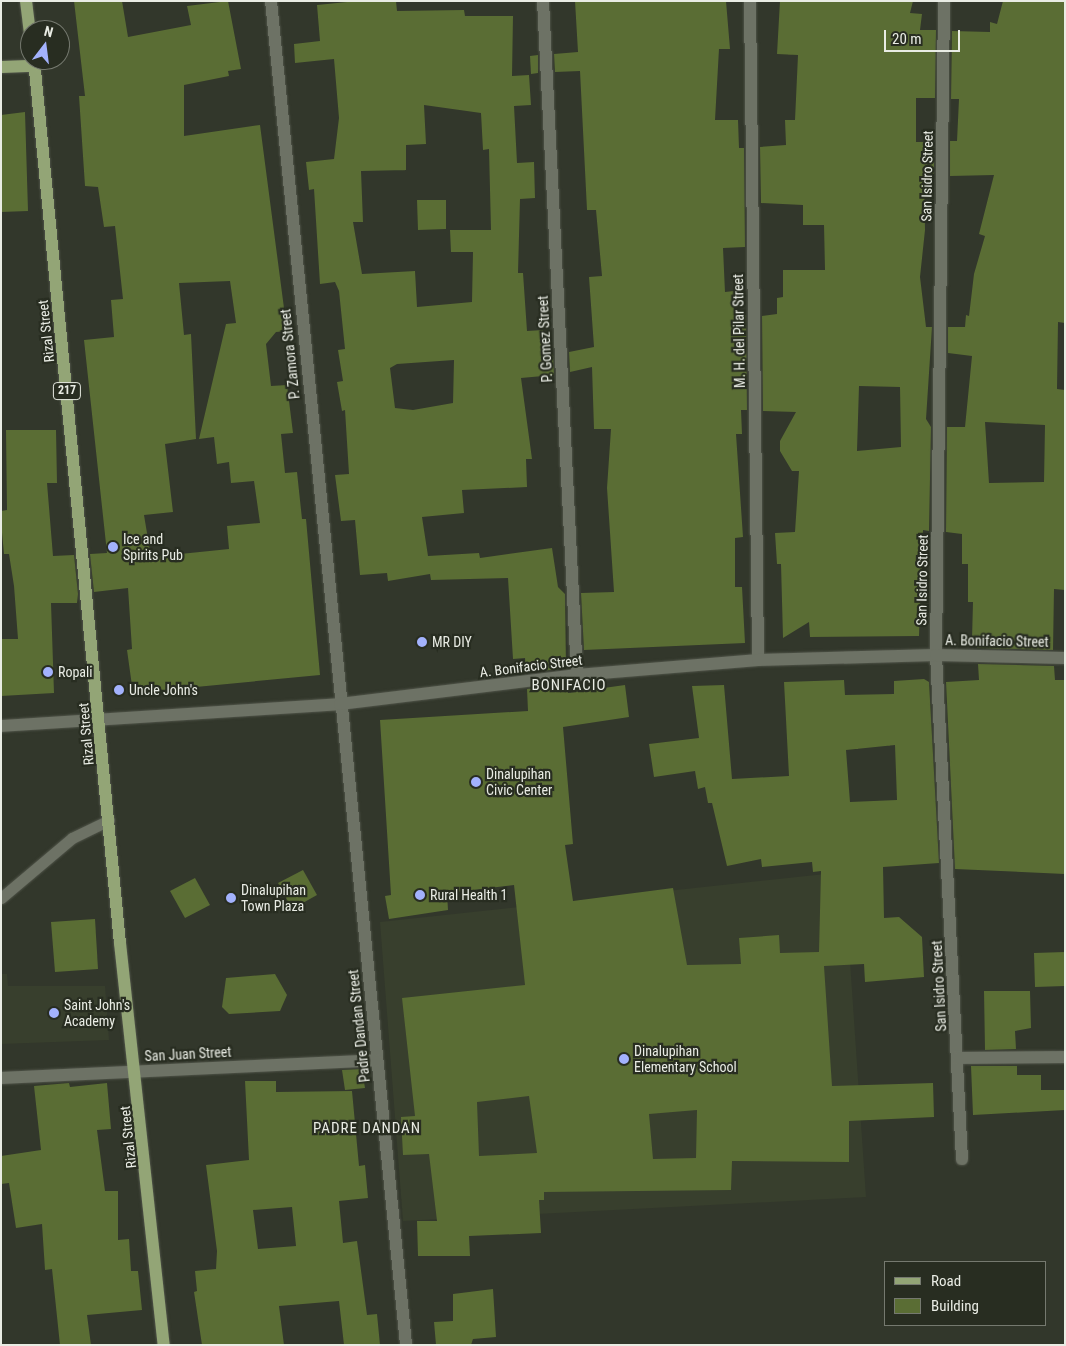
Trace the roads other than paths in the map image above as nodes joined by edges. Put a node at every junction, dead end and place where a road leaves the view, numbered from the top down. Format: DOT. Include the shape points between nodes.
graph roads {
  1 [pos="26,1"];
  2 [pos="271,1"];
  3 [pos="543,1"];
  4 [pos="750,1"];
  5 [pos="944,1"];
  6 [pos="28,20"];
  7 [pos="20,65"];
  8 [pos="1,67"];
  9 [pos="35,70"];
  10 [pos="936,655"];
  11 [pos="1065,658"];
  12 [pos="758,660"];
  13 [pos="577,675"];
  14 [pos="340,704"];
  15 [pos="100,721"];
  16 [pos="1,726"];
  17 [pos="109,820"];
  18 [pos="1,898"];
  19 [pos="1065,1056"];
  20 [pos="958,1058"];
  21 [pos="377,1060"];
  22 [pos="136,1072"];
  23 [pos="1,1078"];
  24 [pos="962,1160"];
  25 [pos="164,1345"];
  26 [pos="406,1345"];
  1 -- 6 [label="main road"];
  2 -- 14 [label="street, P. Zamora Street"];
  3 -- 13 [label="street, P. Gomez Street"];
  4 -- 12 [label="street, M. H. del Pilar Street"];
  5 -- 10 [label="street, San Isidro Street"];
  7 -- 8 [label="main road"];
  9 -- 15 [label="main road, Rizal Street / 217"];
  10 -- 11 [label="street, A. Bonifacio Street"];
  10 -- 12 [label="street, A. Bonifacio Street"];
  10 -- 20 [label="street, San Isidro Street"];
  12 -- 13 [label="street, A. Bonifacio Street"];
  13 -- 14 [label="street, A. Bonifacio Street"];
  14 -- 15 [label="street, A. Bonifacio Street"];
  14 -- 21 [label="street, Padre Dandan Street"];
  15 -- 16 [label="street, A. Bonifacio Street"];
  15 -- 17 [label="main road, Rizal Street / 217"];
  17 -- 18 [label="lane" via="72,838"];
  17 -- 22 [label="main road, Rizal Street / 217"];
  19 -- 20 [label="street"];
  20 -- 24 [label="street, San Isidro Street"];
  21 -- 22 [label="street, San Juan Street"];
  21 -- 26 [label="street, Padre Dandan Street"];
  22 -- 23 [label="street, San Juan Street"];
  22 -- 25 [label="main road, Rizal Street / 217"];
}
